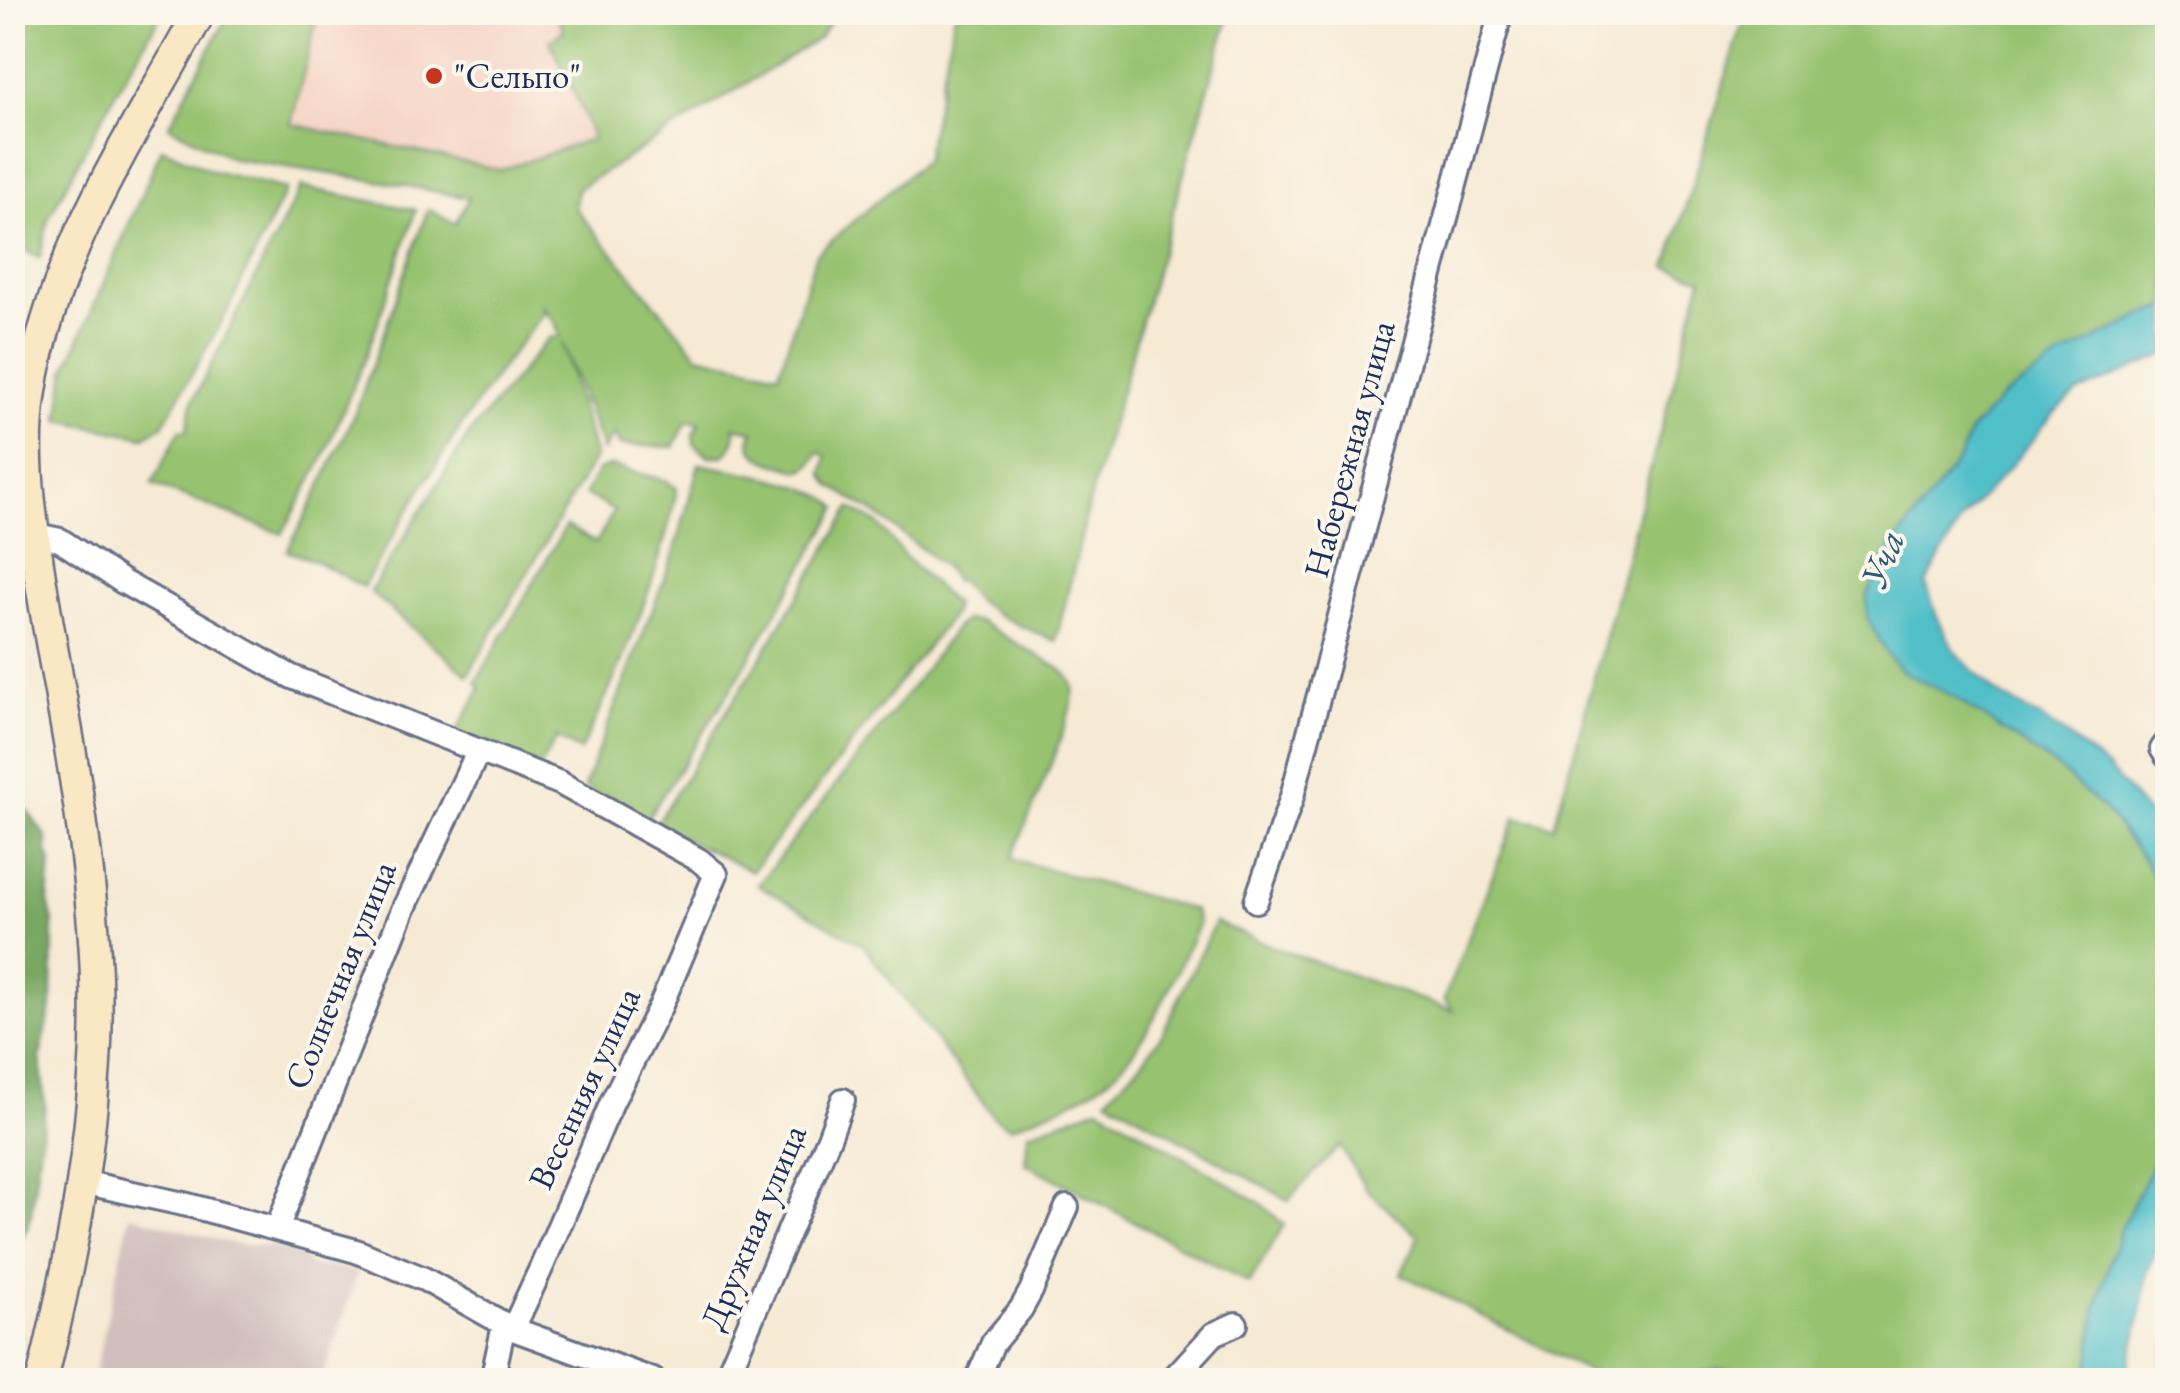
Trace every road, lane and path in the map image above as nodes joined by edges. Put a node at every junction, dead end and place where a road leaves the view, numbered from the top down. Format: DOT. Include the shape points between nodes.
graph roads {
  1 [pos="200,12"];
  2 [pos="1501,12"];
  3 [pos="34,538"];
  4 [pos="2168,741"];
  5 [pos="478,752"];
  6 [pos="2168,758"];
  7 [pos="1256,901"];
  8 [pos="843,1100"];
  9 [pos="82,1182"];
  10 [pos="1067,1206"];
  11 [pos="277,1228"];
  12 [pos="1236,1324"];
  13 [pos="508,1327"];
  14 [pos="42,1380"];
  15 [pos="492,1380"];
  16 [pos="653,1380"];
  17 [pos="725,1380"];
  18 [pos="977,1380"];
  19 [pos="1172,1380"];
  1 -- 3 [label="main road" via="90,215 54,300 28,412"];
  2 -- 7 [label="street, Набережная улица" via="1291,800"];
  3 -- 5 [label="street" via="60,540 292,677"];
  3 -- 9 [label="main road" via="92,901 96,1044"];
  4 -- 6 [label="street" via="2162,749"];
  5 -- 11 [label="street, Солнечная улица" via="403,910"];
  5 -- 13 [label="street, Весенняя улица" via="560,784 716,874 542,1266"];
  8 -- 17 [label="street, Дружная улица"];
  9 -- 11 [label="street"];
  9 -- 14 [label="main road"];
  10 -- 18 [label="street" via="1031,1291 993,1342"];
  11 -- 13 [label="street" via="424,1279"];
  12 -- 19 [label="street" via="1214,1334"];
  13 -- 15 [label="street, Весенняя улица"];
  13 -- 16 [label="street"];
}
